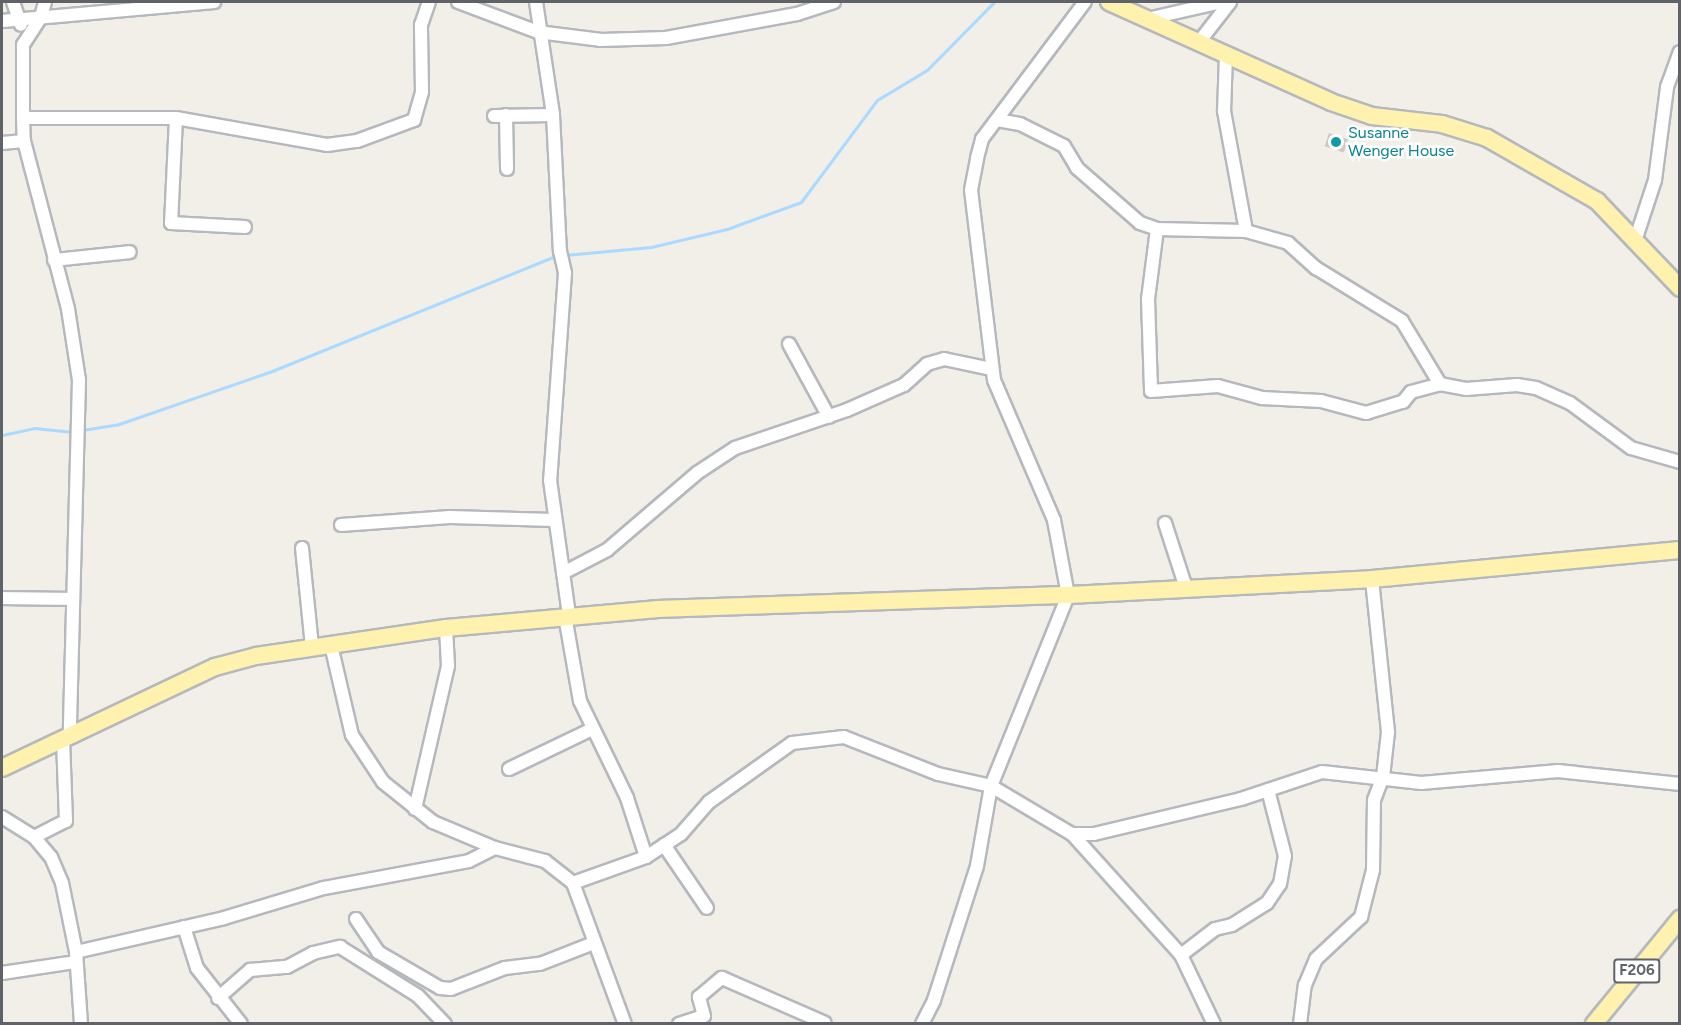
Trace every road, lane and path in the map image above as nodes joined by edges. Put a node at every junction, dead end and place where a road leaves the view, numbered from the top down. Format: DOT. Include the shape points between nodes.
graph roads {
  1 [pos="13,2"];
  2 [pos="45,2"];
  3 [pos="214,2"];
  4 [pos="429,2"];
  5 [pos="458,2"];
  6 [pos="536,2"];
  7 [pos="834,2"];
  8 [pos="1085,2"];
  9 [pos="1109,2"];
  10 [pos="1222,2"];
  11 [pos="1230,2"];
  12 [pos="41,17"];
  13 [pos="21,19"];
  14 [pos="1147,19"];
  15 [pos="2,21"];
  16 [pos="538,32"];
  17 [pos="1199,42"];
  18 [pos="23,45"];
  19 [pos="1680,52"];
  20 [pos="1226,55"];
  21 [pos="552,115"];
  22 [pos="22,118"];
  23 [pos="176,118"];
  24 [pos="998,120"];
  25 [pos="24,141"];
  26 [pos="2,143"];
  27 [pos="507,168"];
  28 [pos="245,227"];
  29 [pos="1157,229"];
  30 [pos="1246,231"];
  31 [pos="1636,238"];
  32 [pos="130,252"];
  33 [pos="54,260"];
  34 [pos="1680,288"];
  35 [pos="789,344"];
  36 [pos="992,369"];
  37 [pos="1440,384"];
  38 [pos="829,417"];
  39 [pos="1680,462"];
  40 [pos="554,520"];
  41 [pos="1165,522"];
  42 [pos="341,525"];
  43 [pos="302,548"];
  44 [pos="1680,550"];
  45 [pos="563,573"];
  46 [pos="1372,579"];
  47 [pos="1186,588"];
  48 [pos="1068,596"];
  49 [pos="2,598"];
  50 [pos="71,599"];
  51 [pos="567,615"];
  52 [pos="446,628"];
  53 [pos="331,645"];
  54 [pos="312,647"];
  55 [pos="592,729"];
  56 [pos="67,737"];
  57 [pos="2,768"];
  58 [pos="509,769"];
  59 [pos="1383,777"];
  60 [pos="1680,784"];
  61 [pos="991,786"];
  62 [pos="1268,790"];
  63 [pos="415,809"];
  64 [pos="2,817"];
  65 [pos="1072,834"];
  66 [pos="34,837"];
  67 [pos="664,845"];
  68 [pos="495,848"];
  69 [pos="646,857"];
  70 [pos="573,883"];
  71 [pos="707,908"];
  72 [pos="356,919"];
  73 [pos="1680,919"];
  74 [pos="184,927"];
  75 [pos="594,944"];
  76 [pos="1181,955"];
  77 [pos="76,957"];
  78 [pos="2,973"];
  79 [pos="218,998"];
  80 [pos="81,1023"];
  81 [pos="241,1023"];
  82 [pos="446,1023"];
  83 [pos="625,1023"];
  84 [pos="679,1023"];
  85 [pos="825,1023"];
  86 [pos="922,1023"];
  87 [pos="1214,1023"];
  88 [pos="1300,1023"];
  89 [pos="1594,1023"];
  1 -- 13 [label="street"];
  2 -- 12 [label="street"];
  3 -- 12 [label="street"];
  4 -- 23 [label="street" via="418,47 422,92 410,122 357,141 327,145"];
  5 -- 16 [label="street"];
  6 -- 16 [label="street"];
  7 -- 16 [label="street" via="797,14 666,38 601,40"];
  8 -- 24 [label="street"];
  9 -- 14 [label="main road"];
  10 -- 14 [label="street"];
  11 -- 17 [label="street"];
  12 -- 13 [label="street"];
  12 -- 18 [label="street"];
  13 -- 15 [label="street"];
  13 -- 18 [label="street"];
  14 -- 17 [label="main road"];
  16 -- 21 [label="street"];
  17 -- 20 [label="main road"];
  18 -- 22 [label="street"];
  19 -- 31 [label="street" via="1667,87 1655,180"];
  20 -- 30 [label="street" via="1224,111"];
  20 -- 31 [label="main road" via="1372,116 1465,129 1487,138 1597,201"];
  21 -- 27 [label="street" via="500,116"];
  21 -- 40 [label="street" via="560,250 566,273 550,480"];
  22 -- 23 [label="street"];
  22 -- 25 [label="street"];
  23 -- 28 [label="street" via="171,223"];
  24 -- 29 [label="street" via="1020,124 1058,141 1100,191 1140,222"];
  24 -- 36 [label="street" via="982,139 971,190"];
  25 -- 26 [label="street"];
  25 -- 33 [label="street"];
  29 -- 30 [label="street"];
  29 -- 37 [label="street" via="1148,299 1151,391 1218,386 1262,398 1321,401 1366,413"];
  30 -- 37 [label="street" via="1288,243 1316,268 1397,317 1413,334"];
  31 -- 34 [label="main road"];
  32 -- 33 [label="street"];
  33 -- 50 [label="street" via="75,344 80,421"];
  35 -- 38 [label="street"];
  36 -- 38 [label="street" via="944,358 927,364 904,385"];
  36 -- 48 [label="street" via="1054,520"];
  37 -- 39 [label="street" via="1466,389 1536,388 1570,404 1631,448"];
  38 -- 45 [label="street" via="735,448 697,474 607,550"];
  40 -- 42 [label="street" via="450,517"];
  40 -- 45 [label="street"];
  41 -- 47 [label="street"];
  43 -- 54 [label="street"];
  44 -- 46 [label="main road"];
  45 -- 51 [label="street"];
  46 -- 47 [label="main road"];
  46 -- 59 [label="street" via="1386,696"];
  47 -- 48 [label="main road"];
  48 -- 51 [label="main road"];
  48 -- 61 [label="street"];
  49 -- 50 [label="street"];
  50 -- 56 [label="street"];
  51 -- 52 [label="main road"];
  51 -- 55 [label="street" via="580,701"];
  52 -- 53 [label="main road"];
  52 -- 63 [label="street" via="448,666"];
  53 -- 54 [label="main road"];
  53 -- 63 [label="street" via="359,750 382,782"];
  54 -- 56 [label="main road" via="215,667"];
  55 -- 58 [label="street"];
  55 -- 69 [label="street" via="627,798"];
  56 -- 57 [label="main road"];
  56 -- 66 [label="street" via="66,821"];
  59 -- 60 [label="street" via="1421,783 1558,771"];
  59 -- 62 [label="street" via="1322,772"];
  59 -- 88 [label="street" via="1374,800 1377,830 1367,903 1361,917 1316,959 1305,985"];
  61 -- 65 [label="street"];
  61 -- 67 [label="street" via="938,774 844,737 813,738 776,752 709,802 697,820"];
  61 -- 86 [label="street" via="977,866 934,1000"];
  62 -- 65 [label="street" via="1094,834"];
  62 -- 76 [label="street" via="1285,856 1280,884 1267,903 1232,925 1215,929"];
  63 -- 68 [label="street" via="433,822"];
  64 -- 66 [label="street"];
  65 -- 76 [label="street"];
  66 -- 77 [label="street" via="51,857 62,883"];
  67 -- 69 [label="street"];
  67 -- 71 [label="street"];
  68 -- 70 [label="street" via="545,861"];
  68 -- 74 [label="street" via="469,861 319,891"];
  69 -- 70 [label="street"];
  70 -- 75 [label="street"];
  72 -- 75 [label="street" via="378,952 440,988 451,989 505,968 540,964"];
  73 -- 89 [label="main road, F206"];
  74 -- 77 [label="street"];
  74 -- 79 [label="street" via="197,968"];
  75 -- 83 [label="street"];
  76 -- 87 [label="street"];
  77 -- 78 [label="street"];
  77 -- 80 [label="street"];
  79 -- 81 [label="street"];
  79 -- 82 [label="street" via="250,970 287,967 313,953 340,947 418,996"];
  84 -- 85 [label="street" via="704,1016 699,997 722,978"];
}
